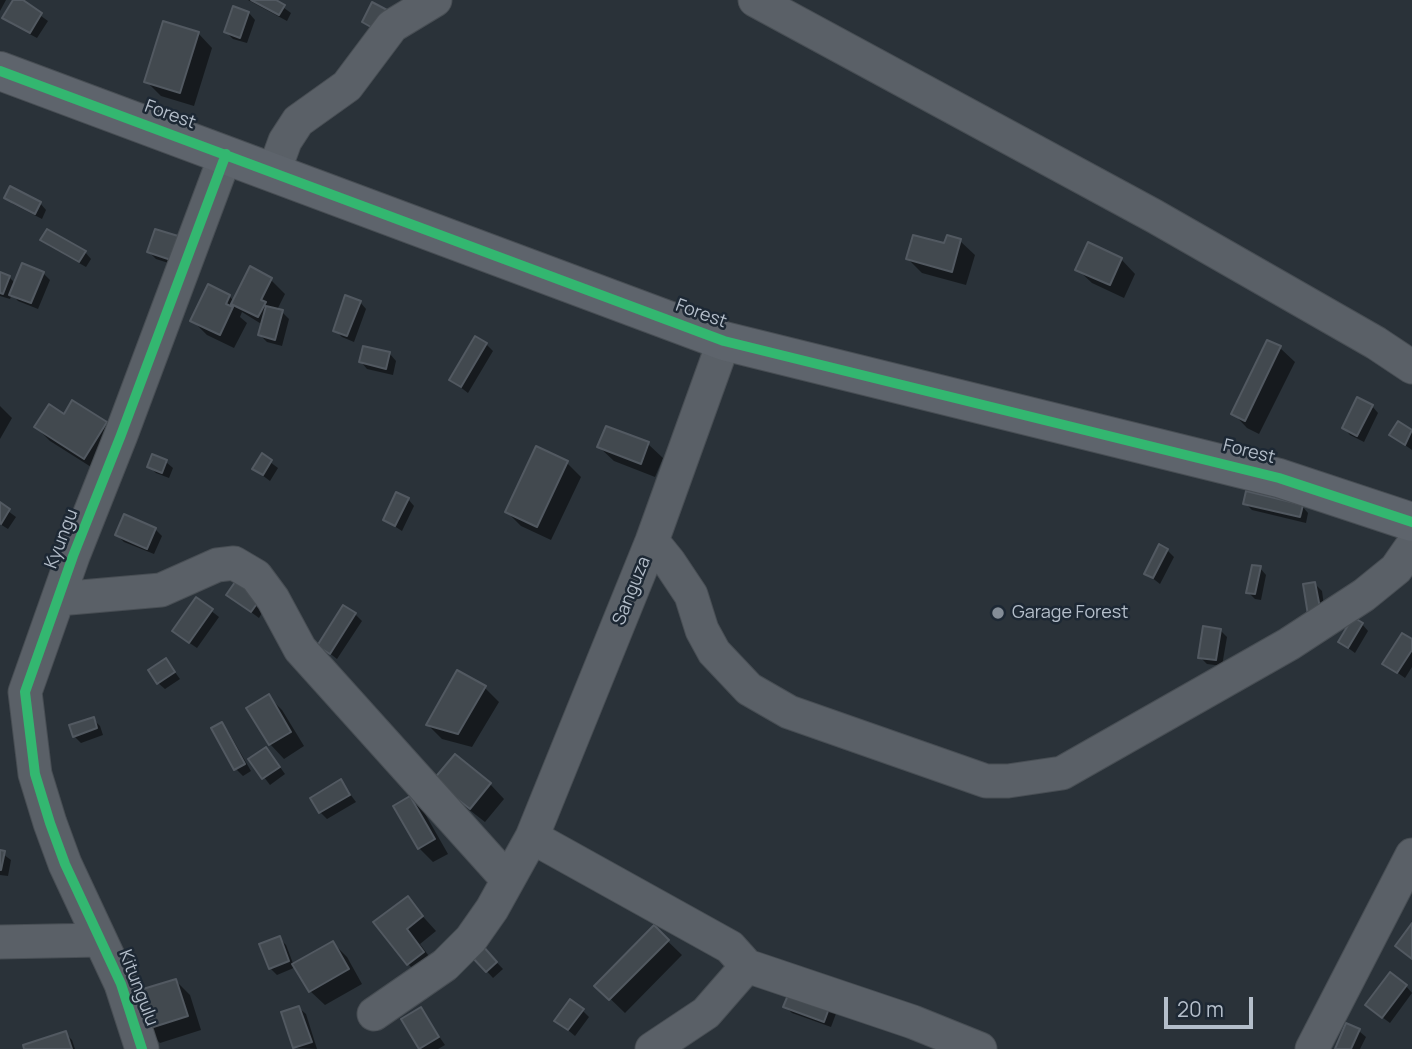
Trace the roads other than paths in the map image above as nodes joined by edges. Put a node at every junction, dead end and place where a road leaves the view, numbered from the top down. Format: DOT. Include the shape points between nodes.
graph roads {
  1 [pos="435,0"];
  2 [pos="755,0"];
  3 [pos="0,71"];
  4 [pos="226,154"];
  5 [pos="272,174"];
  6 [pos="724,341"];
  7 [pos="1412,367"];
  8 [pos="1412,522"];
  9 [pos="652,541"];
  10 [pos="1412,546"];
  11 [pos="58,599"];
  12 [pos="13,687"];
  13 [pos="532,837"];
  14 [pos="1412,855"];
  15 [pos="508,880"];
  16 [pos="100,940"];
  17 [pos="0,942"];
  18 [pos="747,966"];
  19 [pos="374,1014"];
  20 [pos="142,1049"];
  21 [pos="652,1049"];
  22 [pos="979,1049"];
  23 [pos="1312,1049"];
  1 -- 5 [label="street" via="392,26 347,86 298,121"];
  2 -- 7 [label="street" via="1154,216"];
  3 -- 4 [label="street, Forest"];
  4 -- 5 [label="street, Forest"];
  4 -- 11 [label="street, Kyungu"];
  5 -- 6 [label="street, Forest"];
  6 -- 8 [label="street, Forest" via="1279,478"];
  6 -- 9 [label="street, Sanguza"];
  9 -- 10 [label="street" via="691,595 715,652 749,689 789,712 986,781 1062,772 1203,695 1364,595 1396,569"];
  9 -- 13 [label="street, Sanguza"];
  11 -- 12 [label="street, Kyungu"];
  11 -- 15 [label="street" via="161,590 218,565 234,563 256,576 300,649"];
  12 -- 16 [label="street, Kyungu" via="65,864"];
  13 -- 15 [label="street, Sanguza"];
  13 -- 18 [label="street" via="730,947"];
  14 -- 23 [label="street"];
  15 -- 19 [label="street, Sanguza" via="471,939 445,965"];
  16 -- 17 [label="street"];
  16 -- 20 [label="street, Kitungulu" via="121,984"];
  18 -- 21 [label="street" via="706,1013"];
  18 -- 22 [label="street"];
}
